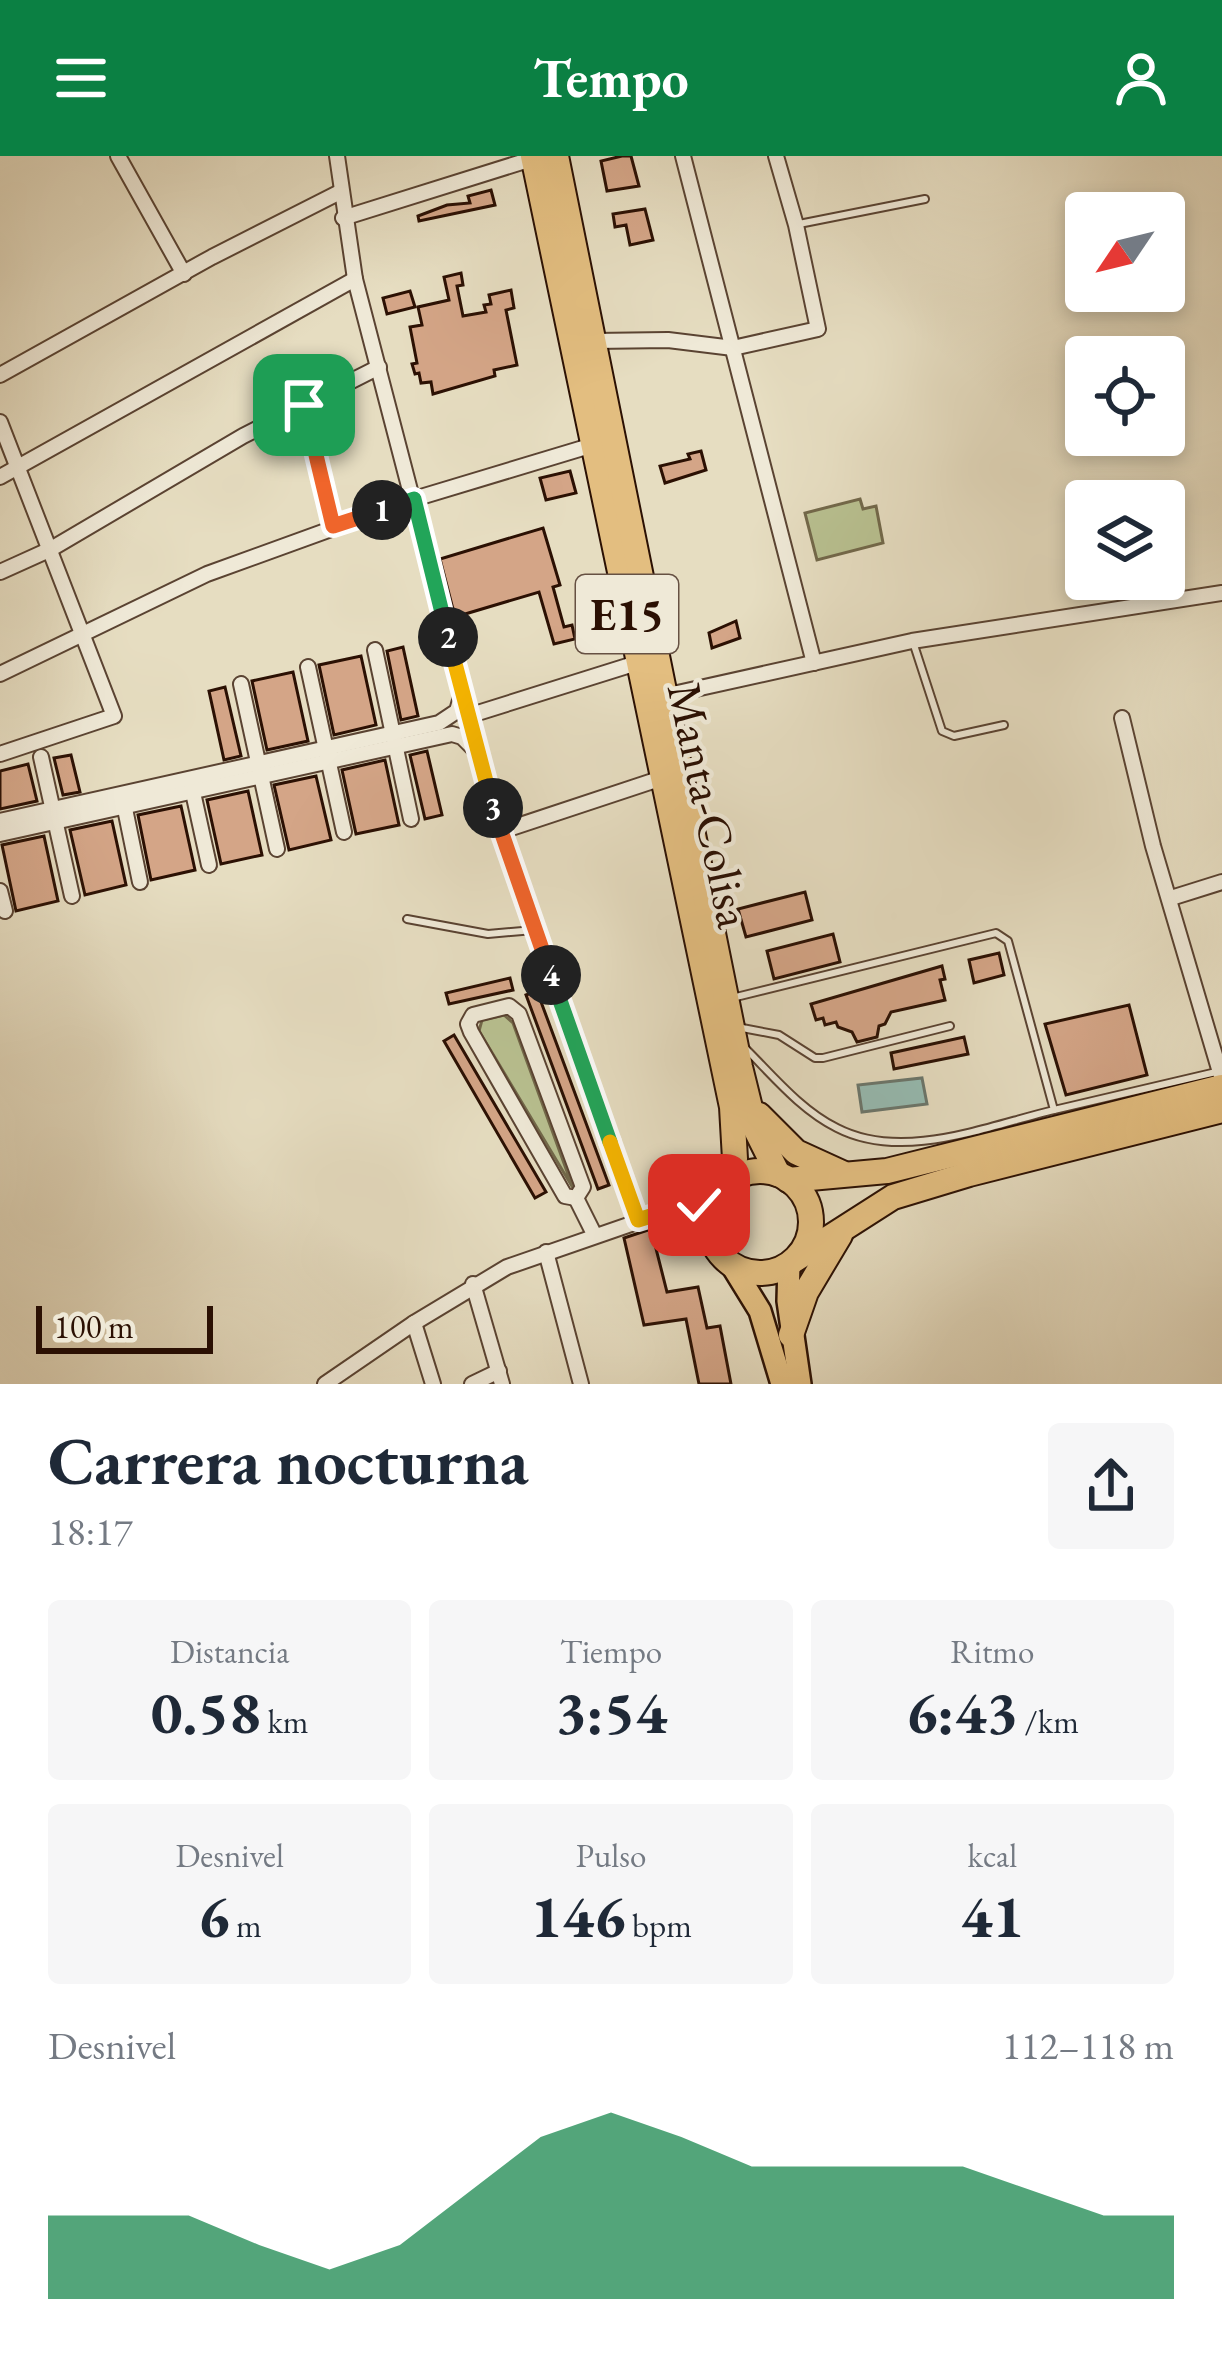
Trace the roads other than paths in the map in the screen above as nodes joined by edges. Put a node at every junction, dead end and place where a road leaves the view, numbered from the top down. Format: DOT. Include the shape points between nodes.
graph roads {
  1 [pos="118,156"];
  2 [pos="337,156"];
  3 [pos="541,156"];
  4 [pos="683,156"];
  5 [pos="776,156"];
  6 [pos="340,193"];
  7 [pos="925,199"];
  8 [pos="343,218"];
  9 [pos="796,225"];
  10 [pos="184,274"];
  11 [pos="355,279"];
  12 [pos="573,293"];
  13 [pos="594,341"];
  14 [pos="733,348"];
  15 [pos="379,367"];
  16 [pos="0,375"];
  17 [pos="304,405"];
  18 [pos="0,422"];
  19 [pos="593,445"];
  20 [pos="17,469"];
  21 [pos="0,477"];
  22 [pos="414,499"];
  23 [pos="333,526"];
  24 [pos="51,549"];
  25 [pos="0,572"];
  26 [pos="1222,593"];
  27 [pos="83,635"];
  28 [pos="912,641"];
  29 [pos="375,650"];
  30 [pos="646,661"];
  31 [pos="814,663"];
  32 [pos="308,667"];
  33 [pos="0,674"];
  34 [pos="241,684"];
  35 [pos="461,692"];
  36 [pos="664,696"];
  37 [pos="468,716"];
  38 [pos="1122,718"];
  39 [pos="1004,724"];
  40 [pos="438,730"];
  41 [pos="394,739"];
  42 [pos="478,753"];
  43 [pos="0,754"];
  44 [pos="327,754"];
  45 [pos="41,758"];
  46 [pos="259,769"];
  47 [pos="670,776"];
  48 [pos="191,785"];
  49 [pos="123,801"];
  50 [pos="55,816"];
  51 [pos="411,819"];
  52 [pos="0,821"];
  53 [pos="344,832"];
  54 [pos="499,832"];
  55 [pos="0,834"];
  56 [pos="277,849"];
  57 [pos="208,865"];
  58 [pos="140,882"];
  59 [pos="1222,882"];
  60 [pos="0,890"];
  61 [pos="72,896"];
  62 [pos="1171,898"];
  63 [pos="5,911"];
  64 [pos="407,920"];
  65 [pos="535,930"];
  66 [pos="726,1000"];
  67 [pos="950,1026"];
  68 [pos="733,1032"];
  69 [pos="1221,1079"];
  70 [pos="749,1103"];
  71 [pos="1054,1110"];
  72 [pos="1222,1110"];
  73 [pos="1096,1131"];
  74 [pos="850,1176"];
  75 [pos="783,1177"];
  76 [pos="576,1198"];
  77 [pos="717,1198"];
  78 [pos="638,1220"];
  79 [pos="849,1223"];
  80 [pos="594,1234"];
  81 [pos="546,1252"];
  82 [pos="793,1261"];
  83 [pos="731,1264"];
  84 [pos="473,1284"];
  85 [pos="414,1323"];
  86 [pos="791,1335"];
  87 [pos="500,1378"];
  88 [pos="325,1384"];
  89 [pos="433,1384"];
  90 [pos="472,1384"];
  91 [pos="581,1384"];
  92 [pos="782,1384"];
  93 [pos="800,1384"];
  1 -- 10 [label="street"];
  2 -- 6 [label="street"];
  3 -- 8 [label="street"];
  3 -- 12 [label="highway, Manta-Colisa / E15"];
  4 -- 14 [label="street"];
  5 -- 9 [label="street"];
  6 -- 8 [label="street"];
  6 -- 10 [label="street"];
  7 -- 9 [label="lane"];
  8 -- 11 [label="street"];
  9 -- 14 [label="street" via="818,329"];
  10 -- 16 [label="street"];
  11 -- 15 [label="street"];
  11 -- 20 [label="street"];
  12 -- 13 [label="highway, Manta-Colisa / E15"];
  12 -- 19 [label="highway, Manta-Colisa / E15"];
  13 -- 14 [label="street"];
  13 -- 30 [label="highway, Manta-Colisa / E15"];
  14 -- 31 [label="street"];
  15 -- 17 [label="street"];
  15 -- 22 [label="street"];
  17 -- 23 [label="street"];
  17 -- 24 [label="street"];
  18 -- 20 [label="street"];
  19 -- 22 [label="street"];
  19 -- 30 [label="highway, Manta-Colisa / E15"];
  20 -- 21 [label="street"];
  20 -- 24 [label="street"];
  22 -- 23 [label="street"];
  22 -- 35 [label="street"];
  23 -- 27 [label="street" via="207,574"];
  24 -- 25 [label="street"];
  24 -- 27 [label="street"];
  26 -- 28 [label="street"];
  27 -- 33 [label="street"];
  27 -- 43 [label="street" via="114,716"];
  28 -- 31 [label="street"];
  28 -- 39 [label="lane" via="942,731 954,736"];
  29 -- 41 [label="street"];
  30 -- 36 [label="highway, Manta-Colisa / E15"];
  30 -- 37 [label="street"];
  30 -- 47 [label="highway, Manta-Colisa / E15"];
  31 -- 36 [label="street"];
  32 -- 44 [label="street"];
  34 -- 46 [label="street"];
  35 -- 37 [label="street"];
  35 -- 40 [label="street" via="453,717"];
  36 -- 47 [label="highway, Manta-Colisa / E15"];
  37 -- 42 [label="street"];
  38 -- 62 [label="street"];
  40 -- 41 [label="street"];
  40 -- 42 [label="street" via="457,734"];
  41 -- 44 [label="street"];
  41 -- 51 [label="street"];
  42 -- 54 [label="street"];
  44 -- 46 [label="street"];
  44 -- 53 [label="street"];
  45 -- 50 [label="street"];
  46 -- 48 [label="street"];
  46 -- 56 [label="street"];
  47 -- 54 [label="street"];
  47 -- 66 [label="highway, Manta-Colisa / E15"];
  47 -- 77 [label="highway, Manta-Colisa / E15" via="732,1107 735,1159"];
  48 -- 49 [label="street"];
  48 -- 57 [label="street"];
  49 -- 50 [label="street"];
  49 -- 58 [label="street"];
  50 -- 52 [label="street"];
  50 -- 55 [label="street"];
  50 -- 61 [label="street"];
  54 -- 65 [label="street"];
  59 -- 62 [label="street"];
  60 -- 63 [label="street"];
  62 -- 69 [label="street"];
  64 -- 65 [label="lane" via="488,934"];
  65 -- 78 [label="street"];
  66 -- 68 [label="highway, Manta-Colisa / E15"];
  66 -- 71 [label="lane" via="1003,935"];
  67 -- 68 [label="lane" via="824,1058 769,1031"];
  68 -- 70 [label="highway, Manta-Colisa / E15"];
  68 -- 71 [label="lane" via="800,1103 838,1129 878,1141 909,1144"];
  69 -- 71 [label="lane"];
  69 -- 73 [label="highway"];
  70 -- 74 [label="highway" via="796,1152"];
  70 -- 75 [label="highway, Manta-Colisa / E15"];
  72 -- 73 [label="highway"];
  73 -- 74 [label="highway"];
  73 -- 79 [label="highway" via="893,1197"];
  74 -- 75 [label="highway"];
  75 -- 77 [label="highway" via="748,1172"];
  75 -- 82 [label="highway, E15" via="811,1217"];
  76 -- 76 [label="street" via="583,1187 519,1014 509,1006 473,1015 471,1032 566,1196"];
  76 -- 80 [label="street"];
  77 -- 78 [label="street"];
  77 -- 83 [label="highway" via="710,1234"];
  78 -- 80 [label="street"];
  79 -- 82 [label="highway"];
  79 -- 86 [label="highway" via="816,1272"];
  80 -- 81 [label="street"];
  81 -- 84 [label="street"];
  81 -- 91 [label="street"];
  82 -- 83 [label="highway" via="760,1273"];
  82 -- 86 [label="main road"];
  83 -- 92 [label="main road" via="760,1311"];
  84 -- 85 [label="street"];
  84 -- 87 [label="street"];
  85 -- 88 [label="street"];
  85 -- 89 [label="street"];
  86 -- 93 [label="main road"];
  87 -- 90 [label="street"];
}
